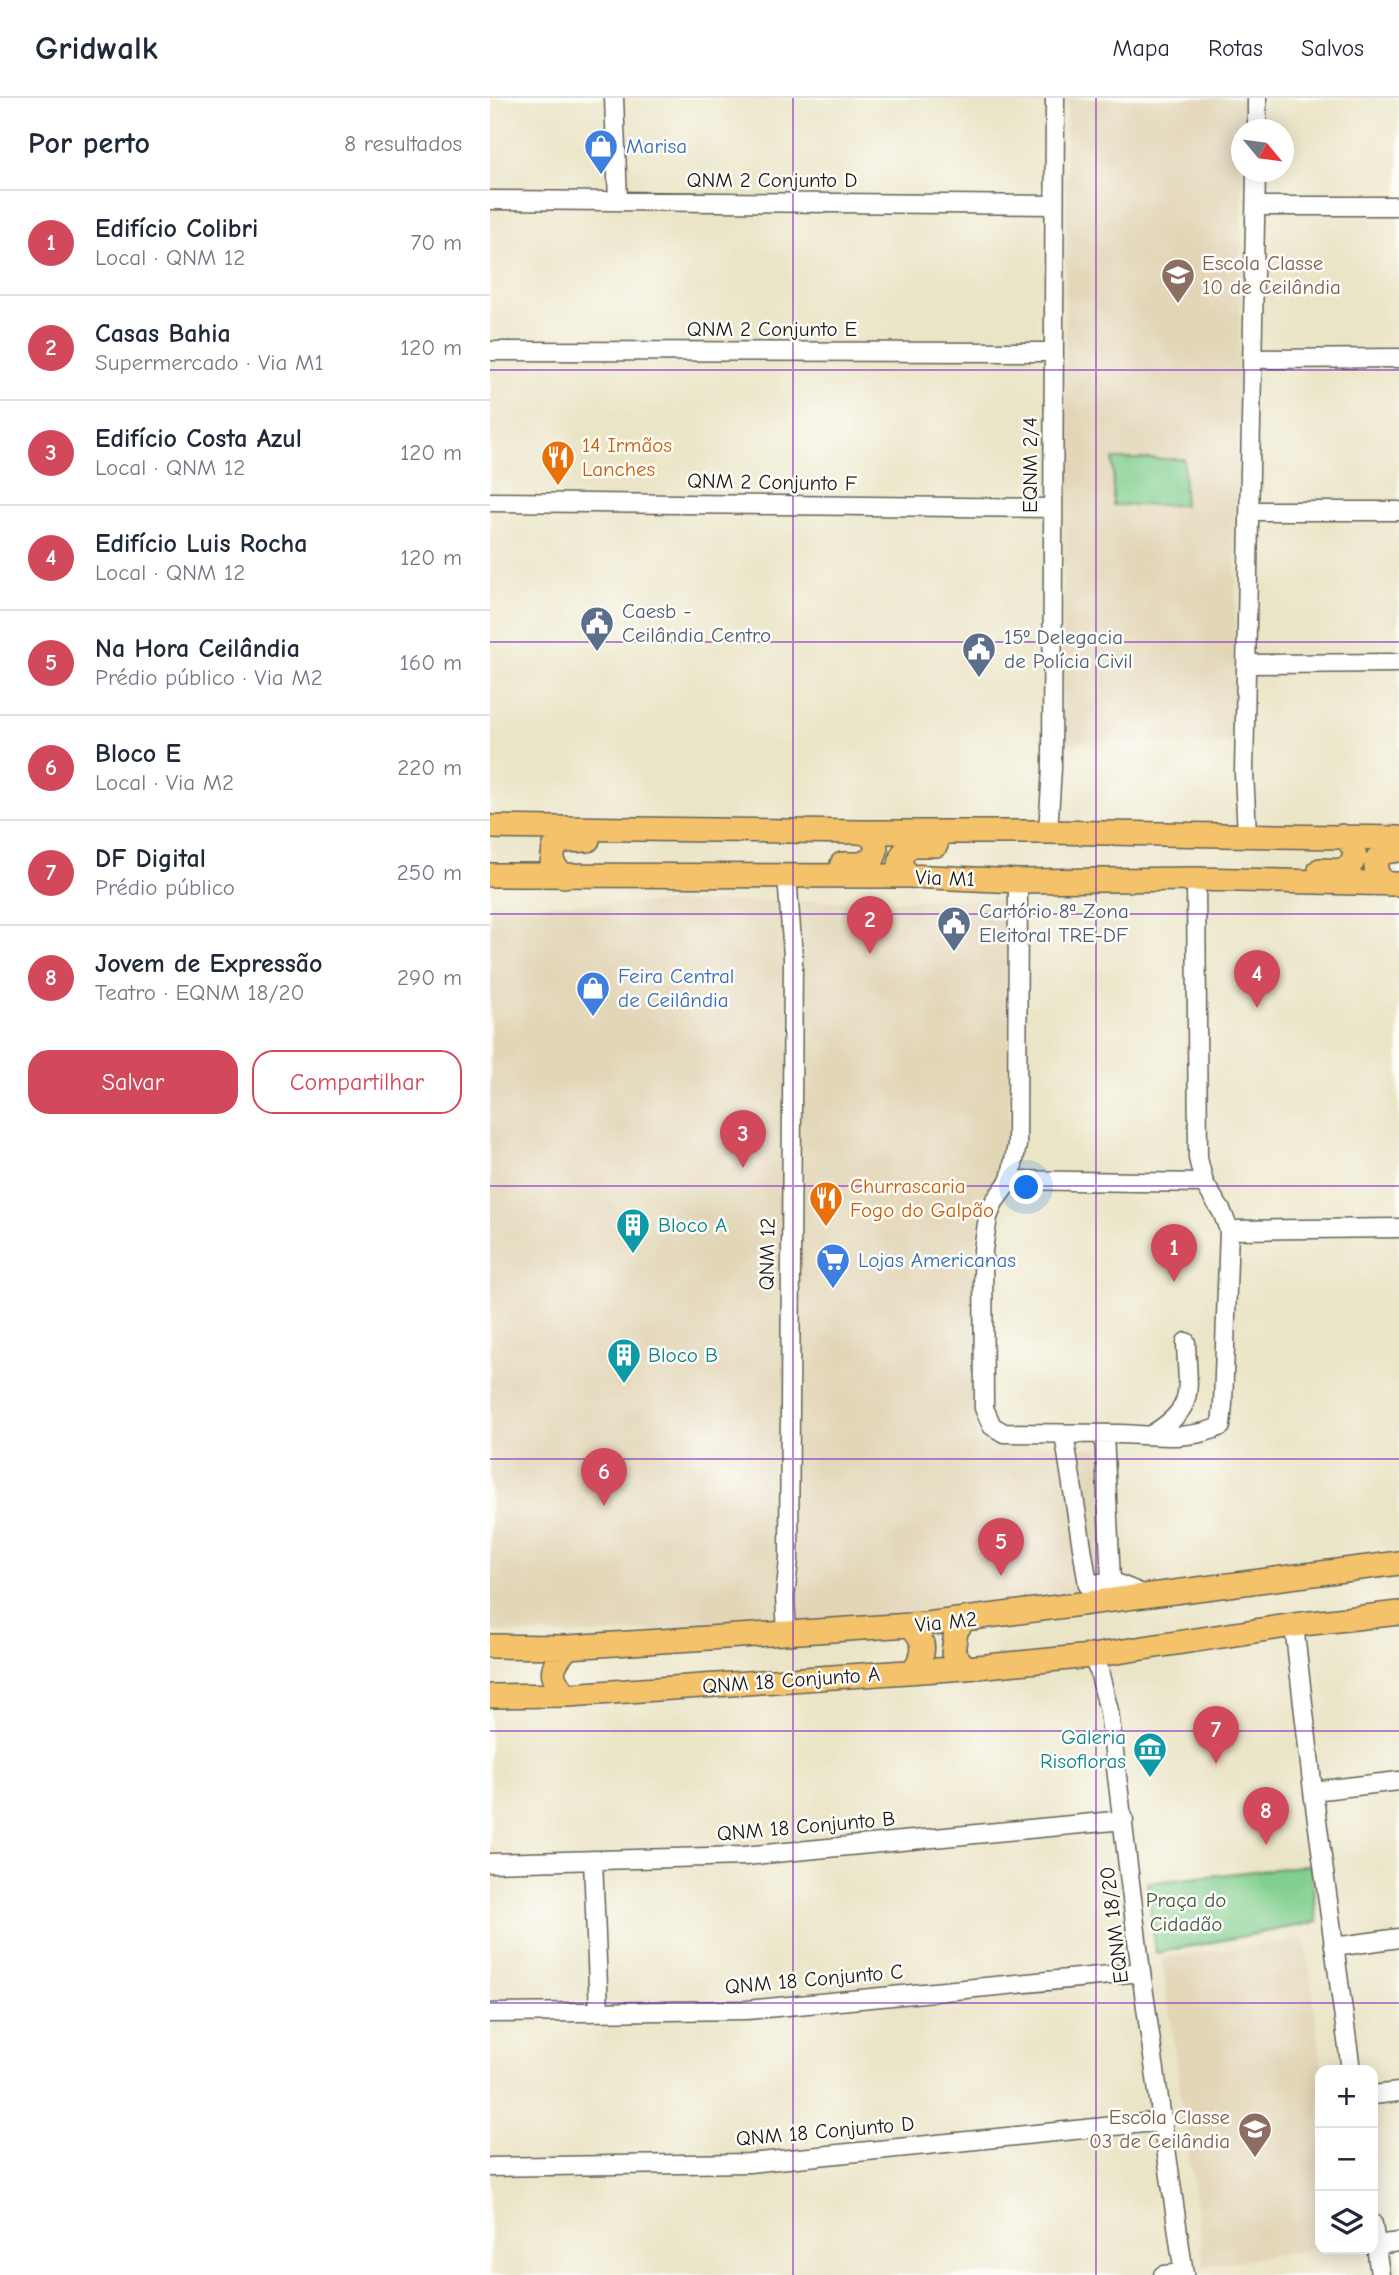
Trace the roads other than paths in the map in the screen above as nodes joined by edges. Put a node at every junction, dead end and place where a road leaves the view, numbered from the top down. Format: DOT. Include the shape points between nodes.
graph roads {
  1 [pos="614,98"];
  2 [pos="1055,98"];
  3 [pos="1257,98"];
  4 [pos="1257,119"];
  5 [pos="1256,182"];
  6 [pos="490,200"];
  7 [pos="618,201"];
  8 [pos="1054,205"];
  9 [pos="1256,206"];
  10 [pos="1399,206"];
  11 [pos="490,351"];
  12 [pos="1054,352"];
  13 [pos="1399,358"];
  14 [pos="1252,359"];
  15 [pos="490,502"];
  16 [pos="1053,508"];
  17 [pos="1250,511"];
  18 [pos="1399,511"];
  19 [pos="1399,663"];
  20 [pos="1248,664"];
  21 [pos="490,827"];
  22 [pos="666,829"];
  23 [pos="860,832"];
  24 [pos="1048,832"];
  25 [pos="1119,833"];
  26 [pos="1247,835"];
  27 [pos="1342,836"];
  28 [pos="1399,838"];
  29 [pos="1399,850"];
  30 [pos="490,874"];
  31 [pos="683,875"];
  32 [pos="564,876"];
  33 [pos="787,876"];
  34 [pos="909,876"];
  35 [pos="1196,879"];
  36 [pos="1147,880"];
  37 [pos="1017,881"];
  38 [pos="1394,884"];
  39 [pos="1010,1180"];
  40 [pos="1204,1183"];
  41 [pos="1399,1228"];
  42 [pos="1229,1230"];
  43 [pos="1186,1342"];
  44 [pos="1064,1434"];
  45 [pos="1104,1434"];
  46 [pos="1151,1434"];
  47 [pos="1399,1563"];
  48 [pos="1111,1581"];
  49 [pos="1145,1595"];
  50 [pos="1399,1613"];
  51 [pos="963,1621"];
  52 [pos="1294,1625"];
  53 [pos="911,1626"];
  54 [pos="787,1633"];
  55 [pos="490,1646"];
  56 [pos="568,1647"];
  57 [pos="1091,1656"];
  58 [pos="966,1668"];
  59 [pos="912,1671"];
  60 [pos="568,1695"];
  61 [pos="490,1696"];
  62 [pos="1399,1781"];
  63 [pos="1313,1791"];
  64 [pos="1124,1820"];
  65 [pos="593,1860"];
  66 [pos="490,1863"];
  67 [pos="1399,1938"];
  68 [pos="1334,1947"];
  69 [pos="1141,1972"];
  70 [pos="599,2012"];
  71 [pos="490,2013"];
  72 [pos="1350,2065"];
  73 [pos="1399,2092"];
  74 [pos="1378,2094"];
  75 [pos="1164,2121"];
  76 [pos="490,2167"];
  77 [pos="1399,2242"];
  78 [pos="1378,2245"];
  79 [pos="1377,2254"];
  80 [pos="1184,2274"];
  81 [pos="1163,2275"];
  82 [pos="1380,2275"];
  1 -- 7 [label="street"];
  2 -- 8 [label="street, EQNM 2/4"];
  3 -- 4 [label="street"];
  5 -- 9 [label="street"];
  6 -- 7 [label="street, QNM 2 Conjunto D"];
  7 -- 8 [label="street, QNM 2 Conjunto D"];
  8 -- 12 [label="street, EQNM 2/4"];
  9 -- 10 [label="street"];
  9 -- 14 [label="street"];
  11 -- 12 [label="street, QNM 2 Conjunto E"];
  12 -- 16 [label="street, EQNM 2/4"];
  13 -- 14 [label="street"];
  14 -- 17 [label="street"];
  15 -- 16 [label="street, QNM 2 Conjunto F"];
  16 -- 24 [label="street, EQNM 2/4"];
  17 -- 18 [label="street"];
  17 -- 20 [label="street"];
  19 -- 20 [label="street"];
  20 -- 26 [label="street"];
  21 -- 22 [label="main road"];
  22 -- 23 [label="main road"];
  22 -- 32 [label="main road" via="623,840 563,841 551,858"];
  23 -- 24 [label="main road"];
  23 -- 31 [label="main road" via="871,836 876,846 874,857 862,864 735,862"];
  24 -- 25 [label="main road"];
  25 -- 26 [label="main road"];
  25 -- 34 [label="main road" via="1060,845 910,845 900,859"];
  26 -- 27 [label="main road"];
  27 -- 28 [label="main road"];
  27 -- 36 [label="main road" via="1355,853 1351,864 1340,870 1199,868"];
  29 -- 38 [label="main road" via="1383,852 1376,862 1379,878"];
  30 -- 32 [label="main road, Via M1"];
  31 -- 32 [label="main road, Via M1"];
  31 -- 33 [label="main road, Via M1"];
  33 -- 34 [label="main road, Via M1"];
  33 -- 54 [label="street, QNM 12" via="793,956"];
  34 -- 37 [label="main road, Via M1"];
  35 -- 36 [label="main road, Via M1"];
  35 -- 38 [label="main road, Via M1"];
  35 -- 40 [label="street" via="1198,1158"];
  36 -- 37 [label="main road, Via M1"];
  37 -- 39 [label="street" via="1017,1129"];
  39 -- 40 [label="street"];
  39 -- 44 [label="street" via="988,1217 983,1250 984,1408 992,1426 1004,1433"];
  40 -- 42 [label="street"];
  41 -- 42 [label="street"];
  42 -- 46 [label="street" via="1221,1426 1197,1434"];
  43 -- 46 [label="street" via="1185,1406"];
  44 -- 45 [label="street"];
  44 -- 48 [label="street" via="1088,1584"];
  45 -- 46 [label="street"];
  45 -- 48 [label="street"];
  47 -- 49 [label="main road, Via M2"];
  48 -- 49 [label="street"];
  49 -- 51 [label="main road, Via M2"];
  50 -- 52 [label="main road"];
  51 -- 53 [label="main road, Via M2"];
  51 -- 58 [label="main road" via="953,1653"];
  52 -- 57 [label="main road"];
  52 -- 63 [label="street"];
  53 -- 54 [label="main road, Via M2"];
  53 -- 59 [label="main road" via="924,1644 921,1661"];
  54 -- 56 [label="main road, Via M2"];
  55 -- 56 [label="main road, Via M2"];
  56 -- 60 [label="main road" via="553,1673"];
  57 -- 58 [label="main road, QNM 18 Conjunto A"];
  57 -- 64 [label="street, EQNM 18/20" via="1106,1691"];
  58 -- 59 [label="main road, QNM 18 Conjunto A"];
  59 -- 60 [label="main road, QNM 18 Conjunto A"];
  60 -- 61 [label="main road, QNM 18 Conjunto A"];
  62 -- 63 [label="street"];
  63 -- 68 [label="street"];
  64 -- 65 [label="street, QNM 18 Conjunto B" via="744,1856"];
  64 -- 69 [label="street, EQNM 18/20"];
  65 -- 66 [label="street, QNM 18 Conjunto B"];
  65 -- 70 [label="street"];
  67 -- 68 [label="street"];
  68 -- 72 [label="street"];
  69 -- 70 [label="street, QNM 18 Conjunto C" via="747,2010"];
  69 -- 75 [label="street, EQNM 18/20"];
  70 -- 71 [label="street, QNM 18 Conjunto C"];
  73 -- 74 [label="street"];
  75 -- 76 [label="street, QNM 18 Conjunto D" via="749,2163"];
  75 -- 80 [label="street, EQNM 18/20"];
  77 -- 78 [label="street"];
  79 -- 82 [label="street"];
  80 -- 81 [label="street"];
}
